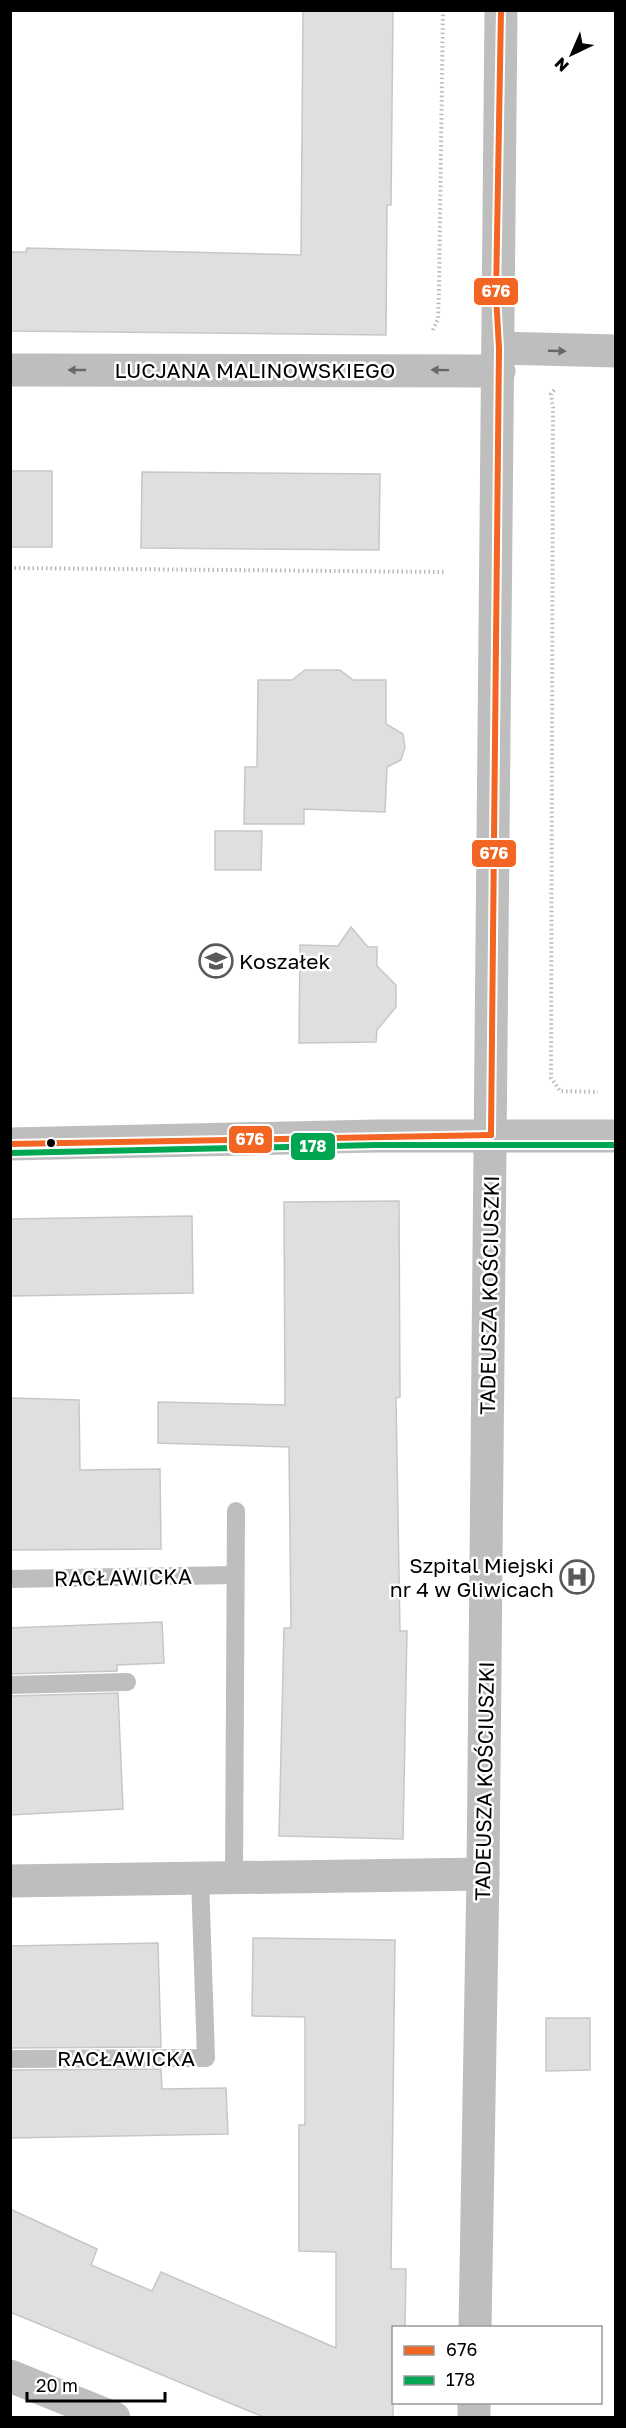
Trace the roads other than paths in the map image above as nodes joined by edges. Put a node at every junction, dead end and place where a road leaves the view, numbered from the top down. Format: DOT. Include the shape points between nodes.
graph roads {
  1 [pos="501,10"];
  2 [pos="615,351"];
  3 [pos="499,359"];
  4 [pos="10,370"];
  5 [pos="491,1135"];
  6 [pos="615,1136"];
  7 [pos="10,1144"];
  8 [pos="236,1511"];
  9 [pos="235,1575"];
  10 [pos="10,1579"];
  11 [pos="127,1682"];
  12 [pos="10,1684"];
  13 [pos="483,1874"];
  14 [pos="234,1876"];
  15 [pos="200,1878"];
  16 [pos="10,1881"];
  17 [pos="10,2059"];
  18 [pos="475,2326"];
  19 [pos="10,2376"];
  20 [pos="114,2418"];
  1 -- 3 [label="street, TADEUSZA KOŚCIUSZKI" via="496,295"];
  3 -- 2 [label="street, LUCJANA MALINOWSKIEGO, one-way"];
  3 -- 4 [label="street, LUCJANA MALINOWSKIEGO, one-way"];
  3 -- 5 [label="street, TADEUSZA KOŚCIUSZKI"];
  5 -- 6 [label="street"];
  5 -- 7 [label="street"];
  5 -- 13 [label="street, TADEUSZA KOŚCIUSZKI"];
  8 -- 9 [label="lane"];
  9 -- 10 [label="lane, RACŁAWICKA"];
  9 -- 14 [label="lane"];
  11 -- 12 [label="lane"];
  13 -- 14 [label="street"];
  13 -- 18 [label="street, TADEUSZA KOŚCIUSZKI"];
  14 -- 15 [label="street"];
  15 -- 16 [label="street"];
  15 -- 17 [label="lane, RACŁAWICKA" via="206,2058"];
  19 -- 20 [label="street"];
}
